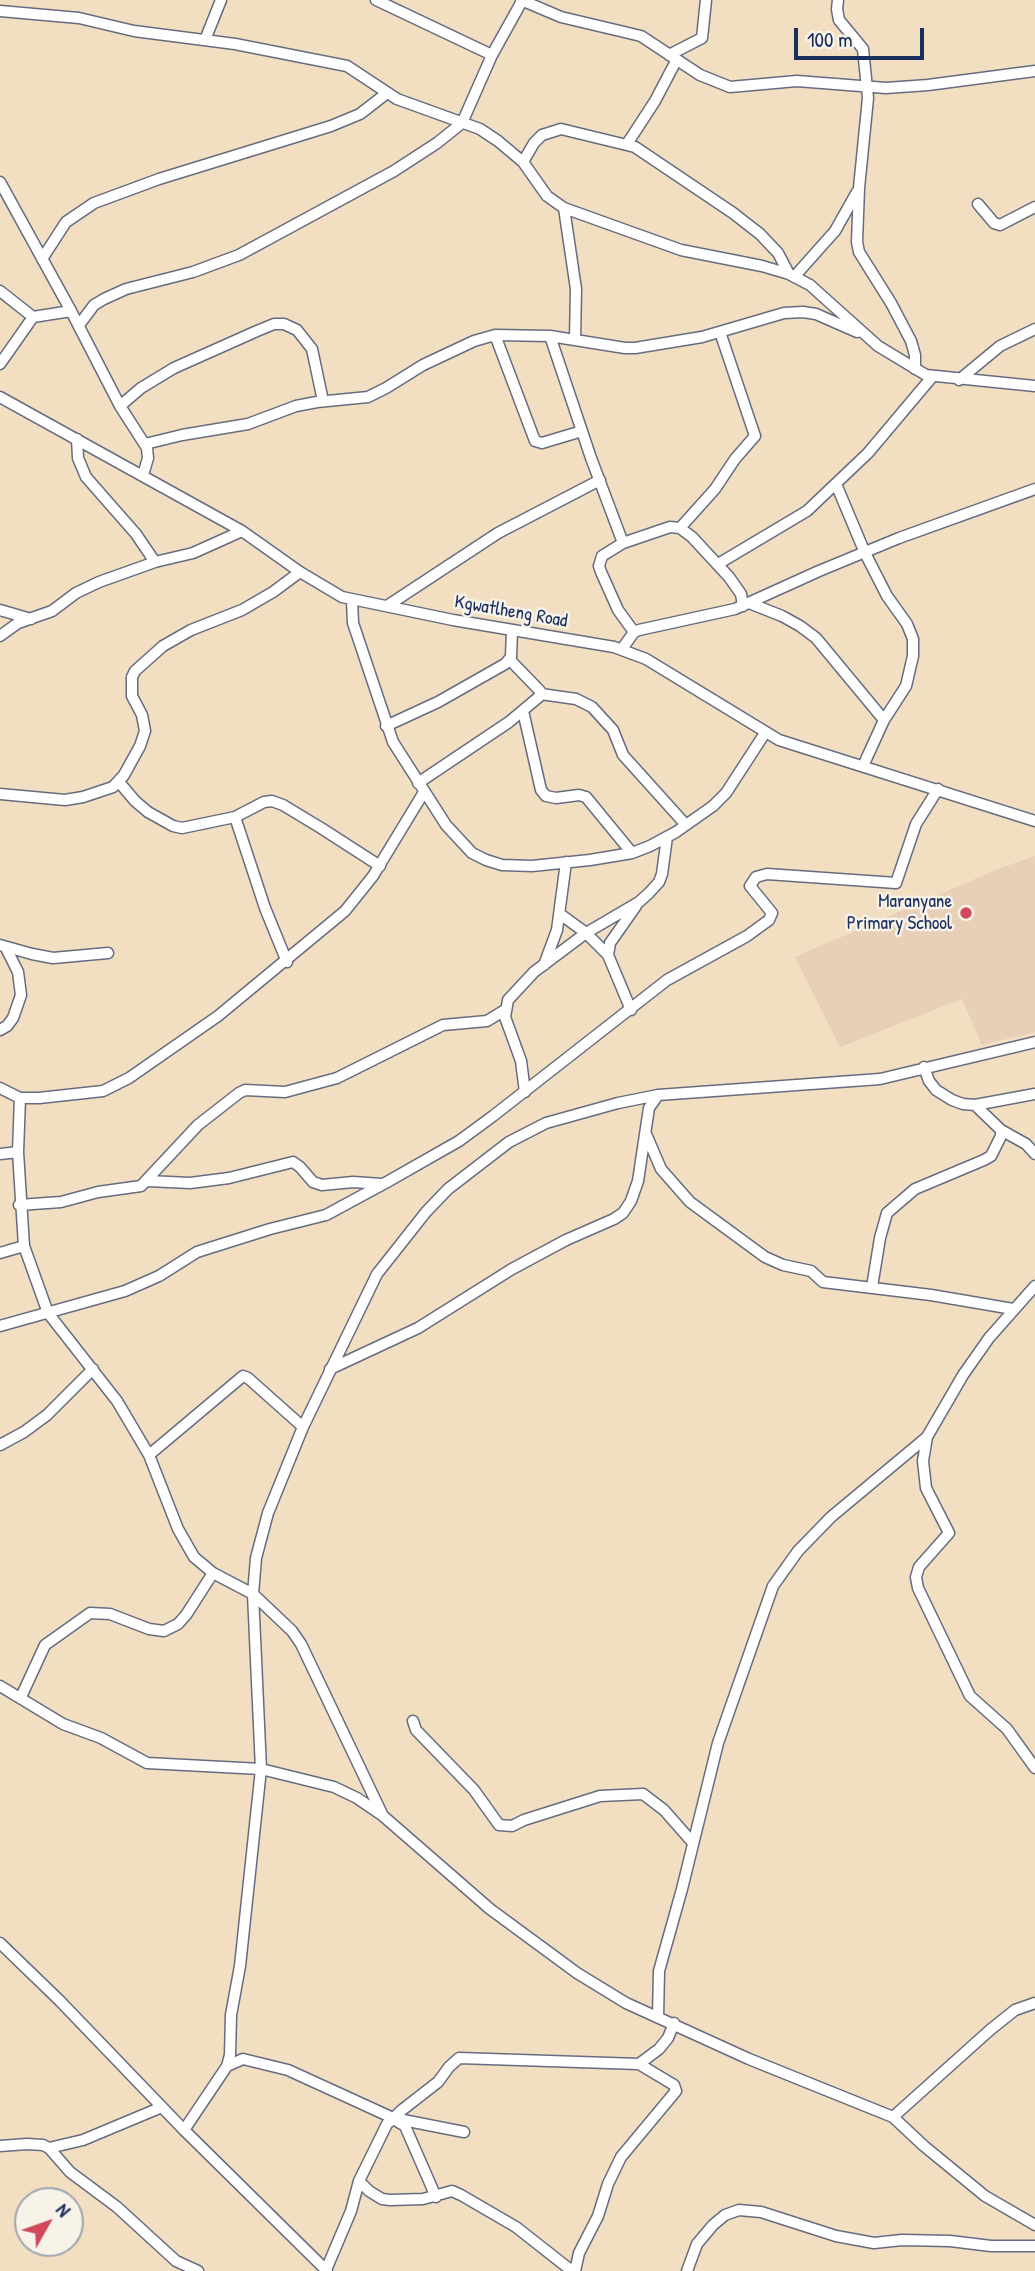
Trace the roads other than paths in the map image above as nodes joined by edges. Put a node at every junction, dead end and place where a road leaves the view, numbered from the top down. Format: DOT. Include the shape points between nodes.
graph roads {
  1 [pos="221,0"];
  2 [pos="376,0"];
  3 [pos="521,0"];
  4 [pos="706,0"];
  5 [pos="838,0"];
  6 [pos="0,11"];
  7 [pos="205,40"];
  8 [pos="492,55"];
  9 [pos="673,58"];
  10 [pos="1035,71"];
  11 [pos="865,86"];
  12 [pos="387,93"];
  13 [pos="462,123"];
  14 [pos="627,144"];
  15 [pos="523,162"];
  16 [pos="0,182"];
  17 [pos="859,188"];
  18 [pos="978,204"];
  19 [pos="564,208"];
  20 [pos="1035,208"];
  21 [pos="41,259"];
  22 [pos="792,275"];
  23 [pos="0,291"];
  24 [pos="71,311"];
  25 [pos="33,317"];
  26 [pos="79,325"];
  27 [pos="1035,329"];
  28 [pos="720,332"];
  29 [pos="863,333"];
  30 [pos="495,335"];
  31 [pos="550,336"];
  32 [pos="575,339"];
  33 [pos="0,365"];
  34 [pos="915,369"];
  35 [pos="932,377"];
  36 [pos="959,380"];
  37 [pos="1035,386"];
  38 [pos="0,397"];
  39 [pos="323,401"];
  40 [pos="120,406"];
  41 [pos="582,431"];
  42 [pos="77,439"];
  43 [pos="145,444"];
  44 [pos="143,475"];
  45 [pos="600,480"];
  46 [pos="836,484"];
  47 [pos="1035,489"];
  48 [pos="680,528"];
  49 [pos="242,531"];
  50 [pos="623,543"];
  51 [pos="865,553"];
  52 [pos="155,562"];
  53 [pos="718,564"];
  54 [pos="300,572"];
  55 [pos="352,600"];
  56 [pos="746,605"];
  57 [pos="387,606"];
  58 [pos="0,610"];
  59 [pos="31,619"];
  60 [pos="512,630"];
  61 [pos="634,632"];
  62 [pos="0,636"];
  63 [pos="622,649"];
  64 [pos="510,660"];
  65 [pos="541,694"];
  66 [pos="523,711"];
  67 [pos="884,720"];
  68 [pos="386,726"];
  69 [pos="765,733"];
  70 [pos="863,766"];
  71 [pos="119,782"];
  72 [pos="421,787"];
  73 [pos="938,789"];
  74 [pos="0,794"];
  75 [pos="235,817"];
  76 [pos="1035,821"];
  77 [pos="686,825"];
  78 [pos="667,837"];
  79 [pos="632,853"];
  80 [pos="566,862"];
  81 [pos="380,866"];
  82 [pos="639,902"];
  83 [pos="559,915"];
  84 [pos="586,933"];
  85 [pos="3,946"];
  86 [pos="108,953"];
  87 [pos="608,955"];
  88 [pos="287,962"];
  89 [pos="544,965"];
  90 [pos="505,1010"];
  91 [pos="631,1010"];
  92 [pos="0,1030"];
  93 [pos="1035,1042"];
  94 [pos="924,1067"];
  95 [pos="0,1088"];
  96 [pos="525,1092"];
  97 [pos="1035,1094"];
  98 [pos="658,1095"];
  99 [pos="20,1098"];
  100 [pos="975,1105"];
  101 [pos="1001,1130"];
  102 [pos="645,1132"];
  103 [pos="18,1152"];
  104 [pos="0,1154"];
  105 [pos="1035,1154"];
  106 [pos="148,1181"];
  107 [pos="383,1184"];
  108 [pos="19,1205"];
  109 [pos="23,1246"];
  110 [pos="0,1253"];
  111 [pos="1035,1286"];
  112 [pos="872,1287"];
  113 [pos="1013,1309"];
  114 [pos="48,1313"];
  115 [pos="0,1326"];
  116 [pos="93,1369"];
  117 [pos="330,1369"];
  118 [pos="303,1427"];
  119 [pos="927,1437"];
  120 [pos="0,1445"];
  121 [pos="149,1455"];
  122 [pos="213,1573"];
  123 [pos="253,1594"];
  124 [pos="0,1686"];
  125 [pos="22,1697"];
  126 [pos="413,1721"];
  127 [pos="1035,1768"];
  128 [pos="261,1769"];
  129 [pos="382,1815"];
  130 [pos="693,1843"];
  131 [pos="0,1943"];
  132 [pos="1035,2003"];
  133 [pos="658,2017"];
  134 [pos="674,2023"];
  135 [pos="639,2064"];
  136 [pos="227,2067"];
  137 [pos="162,2106"];
  138 [pos="893,2117"];
  139 [pos="393,2118"];
  140 [pos="184,2130"];
  141 [pos="464,2132"];
  142 [pos="1,2144"];
  143 [pos="49,2148"];
  144 [pos="359,2182"];
  145 [pos="436,2197"];
  146 [pos="1035,2225"];
  147 [pos="1035,2246"];
  148 [pos="327,2270"];
  149 [pos="198,2271"];
  150 [pos="573,2271"];
  151 [pos="687,2271"];
  1 -- 7 [label="street"];
  2 -- 8 [label="street"];
  3 -- 8 [label="street"];
  3 -- 9 [label="street" via="561,17 632,33"];
  4 -- 9 [label="street" via="702,38"];
  5 -- 11 [label="street" via="839,20 863,49"];
  6 -- 7 [label="street" via="79,18"];
  7 -- 12 [label="street" via="342,65"];
  8 -- 13 [label="street"];
  9 -- 11 [label="street" via="730,87 797,81"];
  9 -- 14 [label="street" via="655,101"];
  10 -- 11 [label="street" via="928,85"];
  11 -- 17 [label="street" via="868,106"];
  12 -- 13 [label="street"];
  12 -- 21 [label="street" via="360,114 331,126 94,203 66,222"];
  13 -- 15 [label="street" via="480,129"];
  13 -- 26 [label="street" via="394,171 293,228 220,263 115,294 94,305"];
  14 -- 15 [label="street" via="561,129 542,135"];
  14 -- 22 [label="street" via="760,234"];
  15 -- 19 [label="street" via="547,196"];
  16 -- 21 [label="street"];
  17 -- 22 [label="street" via="835,231"];
  17 -- 34 [label="street" via="859,252 911,341"];
  18 -- 20 [label="street" via="1000,225"];
  19 -- 22 [label="street" via="681,250"];
  19 -- 32 [label="street" via="576,289"];
  21 -- 24 [label="street"];
  22 -- 29 [label="street" via="810,285"];
  23 -- 25 [label="street"];
  24 -- 25 [label="street"];
  24 -- 26 [label="street"];
  25 -- 33 [label="street"];
  26 -- 40 [label="street"];
  27 -- 36 [label="street" via="1000,346"];
  28 -- 29 [label="street" via="803,312"];
  28 -- 32 [label="street" via="625,348"];
  28 -- 48 [label="street" via="755,436"];
  29 -- 34 [label="street"];
  30 -- 31 [label="street"];
  30 -- 39 [label="street" via="423,365 368,397"];
  30 -- 41 [label="street" via="535,441"];
  31 -- 32 [label="street"];
  31 -- 41 [label="street"];
  34 -- 35 [label="street"];
  35 -- 36 [label="street"];
  35 -- 46 [label="street"];
  36 -- 37 [label="street"];
  38 -- 42 [label="street, Kgwatlheng Road"];
  39 -- 40 [label="street" via="312,349 297,330 274,324 174,368"];
  39 -- 43 [label="street" via="248,424"];
  40 -- 43 [label="street"];
  41 -- 45 [label="street"];
  42 -- 44 [label="street, Kgwatlheng Road"];
  42 -- 52 [label="street" via="86,477"];
  43 -- 44 [label="street" via="149,453"];
  44 -- 49 [label="street, Kgwatlheng Road"];
  45 -- 50 [label="street"];
  45 -- 57 [label="street" via="498,533"];
  46 -- 51 [label="street"];
  46 -- 53 [label="street" via="795,520"];
  47 -- 51 [label="street"];
  48 -- 50 [label="street" via="670,527"];
  48 -- 53 [label="street"];
  49 -- 52 [label="street" via="193,553"];
  49 -- 54 [label="street, Kgwatlheng Road"];
  50 -- 61 [label="street" via="602,556 599,566 618,610"];
  51 -- 56 [label="street"];
  51 -- 67 [label="street" via="913,639 906,686"];
  52 -- 59 [label="street" via="83,590"];
  53 -- 56 [label="street"];
  54 -- 55 [label="street, Kgwatlheng Road"];
  54 -- 71 [label="street" via="242,610 163,646 135,671 132,696 145,731"];
  55 -- 57 [label="street, Kgwatlheng Road"];
  55 -- 68 [label="street" via="353,624"];
  56 -- 61 [label="street"];
  56 -- 67 [label="street" via="782,616 816,639"];
  57 -- 60 [label="street, Kgwatlheng Road"];
  58 -- 59 [label="street"];
  59 -- 62 [label="street"];
  60 -- 63 [label="street, Kgwatlheng Road"];
  60 -- 64 [label="street"];
  61 -- 63 [label="street"];
  63 -- 69 [label="street, Kgwatlheng Road" via="646,659"];
  64 -- 65 [label="street"];
  64 -- 68 [label="street"];
  65 -- 66 [label="street"];
  65 -- 77 [label="street" via="576,699 592,707 613,730 623,755"];
  66 -- 72 [label="street"];
  66 -- 79 [label="street" via="541,790 546,796 586,797"];
  67 -- 70 [label="street"];
  68 -- 72 [label="street"];
  69 -- 70 [label="street, Kgwatlheng Road"];
  69 -- 77 [label="street" via="726,793"];
  70 -- 73 [label="street, Kgwatlheng Road"];
  71 -- 74 [label="street" via="104,791 65,800"];
  71 -- 75 [label="street" via="135,801 173,826"];
  72 -- 80 [label="street" via="472,853 502,865"];
  72 -- 81 [label="street"];
  73 -- 76 [label="street, Kgwatlheng Road"];
  73 -- 91 [label="street" via="916,824 895,883 756,877 750,886 772,917 667,980"];
  75 -- 81 [label="street" via="264,802 284,805"];
  75 -- 88 [label="street"];
  77 -- 78 [label="street"];
  78 -- 79 [label="street"];
  78 -- 82 [label="street" via="659,882"];
  79 -- 80 [label="street"];
  80 -- 83 [label="street"];
  81 -- 88 [label="street" via="345,911"];
  82 -- 84 [label="street"];
  82 -- 87 [label="street" via="610,943"];
  83 -- 84 [label="street"];
  83 -- 89 [label="street"];
  84 -- 87 [label="street"];
  84 -- 89 [label="street"];
  85 -- 86 [label="street" via="53,958"];
  85 -- 92 [label="street" via="18,972 21,995 13,1018"];
  87 -- 91 [label="street"];
  88 -- 99 [label="street" via="118,1085 88,1094"];
  89 -- 90 [label="street" via="512,995"];
  90 -- 96 [label="street"];
  90 -- 106 [label="street" via="487,1021 443,1025 337,1078 275,1094 245,1090 198,1125"];
  91 -- 96 [label="street"];
  93 -- 94 [label="street"];
  94 -- 98 [label="street" via="869,1080"];
  94 -- 100 [label="street" via="936,1090 952,1100"];
  95 -- 99 [label="street"];
  96 -- 107 [label="street" via="459,1141"];
  97 -- 100 [label="street"];
  98 -- 102 [label="street" via="649,1108"];
  98 -- 117 [label="street" via="526,1132 448,1189 377,1274"];
  99 -- 103 [label="street"];
  100 -- 101 [label="street"];
  101 -- 105 [label="street"];
  101 -- 112 [label="street" via="988,1158 915,1189 887,1213"];
  102 -- 112 [label="street" via="653,1155 674,1186 741,1241 783,1265 811,1271 824,1282"];
  102 -- 117 [label="street" via="634,1191 623,1213 512,1269 418,1328"];
  103 -- 104 [label="street"];
  103 -- 108 [label="street"];
  106 -- 107 [label="street" via="190,1183 293,1163 322,1185"];
  106 -- 108 [label="street" via="134,1189"];
  107 -- 114 [label="street" via="326,1216 197,1252 125,1291"];
  108 -- 109 [label="street"];
  109 -- 110 [label="street"];
  109 -- 114 [label="street"];
  111 -- 113 [label="street"];
  112 -- 113 [label="street"];
  113 -- 119 [label="street" via="970,1366"];
  114 -- 115 [label="street"];
  114 -- 116 [label="street"];
  116 -- 120 [label="street" via="47,1415"];
  116 -- 121 [label="street"];
  117 -- 118 [label="street"];
  118 -- 121 [label="street" via="243,1376"];
  118 -- 123 [label="street" via="268,1513 256,1558"];
  119 -- 127 [label="street" via="923,1461 926,1488 949,1533 919,1567 918,1588 970,1696 1007,1730"];
  119 -- 130 [label="street" via="831,1517 773,1586 718,1742"];
  121 -- 122 [label="street" via="178,1529 194,1557"];
  122 -- 123 [label="street"];
  122 -- 125 [label="street" via="186,1615 164,1631 110,1614 90,1613 45,1645"];
  123 -- 128 [label="street"];
  123 -- 129 [label="street" via="301,1644"];
  124 -- 125 [label="street"];
  125 -- 128 [label="street" via="63,1724 147,1763"];
  126 -- 130 [label="street" via="499,1825 512,1826 600,1796 643,1794"];
  128 -- 129 [label="street" via="334,1787"];
  128 -- 136 [label="street"];
  129 -- 133 [label="street" via="490,1909 577,1973"];
  130 -- 133 [label="street" via="659,1971"];
  131 -- 137 [label="street"];
  132 -- 138 [label="street" via="1015,2010 990,2030"];
  133 -- 134 [label="street"];
  134 -- 135 [label="street" via="659,2049"];
  134 -- 138 [label="street" via="792,2078"];
  135 -- 139 [label="street" via="459,2058 438,2082"];
  135 -- 150 [label="street" via="674,2085 676,2091 621,2157"];
  136 -- 139 [label="street" via="243,2059 288,2070"];
  136 -- 140 [label="street"];
  137 -- 140 [label="street"];
  137 -- 143 [label="street" via="83,2140"];
  138 -- 146 [label="street" via="985,2196"];
  139 -- 141 [label="street"];
  139 -- 144 [label="street"];
  139 -- 145 [label="street" via="405,2126"];
  140 -- 148 [label="street"];
  142 -- 143 [label="street"];
  143 -- 149 [label="street" via="70,2172 176,2261"];
  144 -- 145 [label="street" via="382,2199"];
  144 -- 148 [label="street"];
  145 -- 150 [label="street" via="452,2191 461,2194 516,2227"];
  147 -- 151 [label="street" via="950,2241 874,2244 761,2211 739,2210 713,2225 697,2244"];
}
